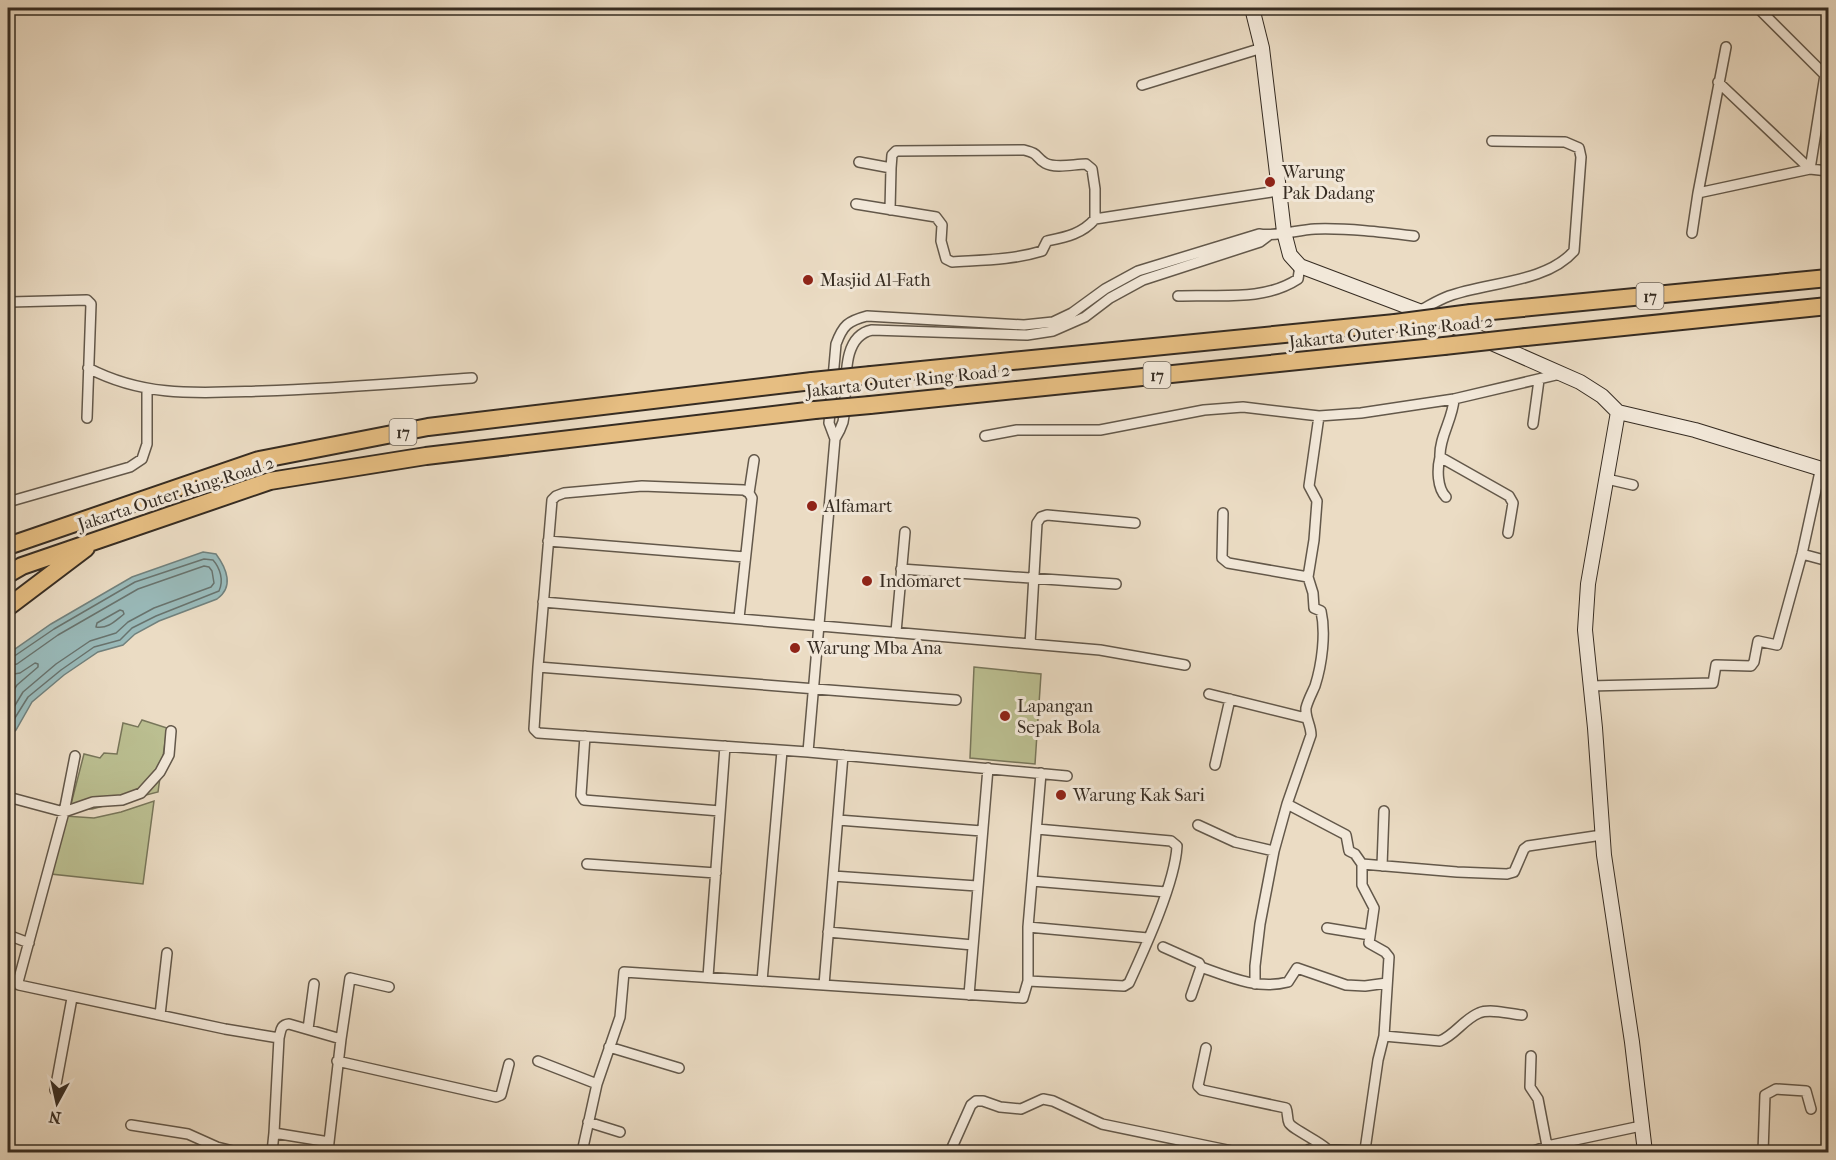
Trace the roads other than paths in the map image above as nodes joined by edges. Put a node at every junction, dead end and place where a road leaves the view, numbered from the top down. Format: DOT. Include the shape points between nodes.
graph roads {
  1 [pos="1252,8"];
  2 [pos="1758,8"];
  3 [pos="1726,46"];
  4 [pos="1262,48"];
  5 [pos="1827,75"];
  6 [pos="1718,82"];
  7 [pos="1142,85"];
  8 [pos="1492,141"];
  9 [pos="859,162"];
  10 [pos="891,168"];
  11 [pos="1810,169"];
  12 [pos="1828,171"];
  13 [pos="1278,191"];
  14 [pos="1698,193"];
  15 [pos="856,204"];
  16 [pos="890,210"];
  17 [pos="1095,219"];
  18 [pos="1284,232"];
  19 [pos="1692,233"];
  20 [pos="1268,236"];
  21 [pos="1414,236"];
  22 [pos="1300,266"];
  23 [pos="1828,278"];
  24 [pos="1178,296"];
  25 [pos="8,305"];
  26 [pos="1828,306"];
  27 [pos="1419,311"];
  28 [pos="88,368"];
  29 [pos="1560,374"];
  30 [pos="472,378"];
  31 [pos="1539,380"];
  32 [pos="147,390"];
  33 [pos="1454,399"];
  34 [pos="1618,412"];
  35 [pos="1319,416"];
  36 [pos="87,418"];
  37 [pos="1533,424"];
  38 [pos="985,436"];
  39 [pos="836,439"];
  40 [pos="1440,457"];
  41 [pos="753,460"];
  42 [pos="1825,469"];
  43 [pos="1607,479"];
  44 [pos="1633,485"];
  45 [pos="749,493"];
  46 [pos="1446,497"];
  47 [pos="8,502"];
  48 [pos="1223,513"];
  49 [pos="1135,523"];
  50 [pos="904,532"];
  51 [pos="1508,533"];
  52 [pos="96,540"];
  53 [pos="548,541"];
  54 [pos="8,546"];
  55 [pos="1802,554"];
  56 [pos="745,557"];
  57 [pos="1828,561"];
  58 [pos="901,569"];
  59 [pos="8,574"];
  60 [pos="1308,577"];
  61 [pos="1033,578"];
  62 [pos="1116,584"];
  63 [pos="543,602"];
  64 [pos="8,607"];
  65 [pos="739,618"];
  66 [pos="819,625"];
  67 [pos="896,632"];
  68 [pos="1030,644"];
  69 [pos="1185,665"];
  70 [pos="538,667"];
  71 [pos="1589,686"];
  72 [pos="813,688"];
  73 [pos="1209,694"];
  74 [pos="1230,699"];
  75 [pos="956,700"];
  76 [pos="1306,718"];
  77 [pos="171,731"];
  78 [pos="585,736"];
  79 [pos="725,746"];
  80 [pos="782,751"];
  81 [pos="808,752"];
  82 [pos="843,755"];
  83 [pos="75,756"];
  84 [pos="1215,765"];
  85 [pos="988,768"];
  86 [pos="1041,773"];
  87 [pos="1067,776"];
  88 [pos="8,797"];
  89 [pos="1287,804"];
  90 [pos="720,811"];
  91 [pos="1384,811"];
  92 [pos="64,812"];
  93 [pos="838,820"];
  94 [pos="1198,825"];
  95 [pos="1037,829"];
  96 [pos="982,831"];
  97 [pos="1602,835"];
  98 [pos="1274,851"];
  99 [pos="587,864"];
  100 [pos="1362,864"];
  101 [pos="1382,866"];
  102 [pos="716,873"];
  103 [pos="833,876"];
  104 [pos="1032,880"];
  105 [pos="977,886"];
  106 [pos="1166,892"];
  107 [pos="1028,927"];
  108 [pos="1327,928"];
  109 [pos="828,932"];
  110 [pos="8,935"];
  111 [pos="1370,935"];
  112 [pos="1148,938"];
  113 [pos="29,943"];
  114 [pos="973,945"];
  115 [pos="1163,947"];
  116 [pos="167,953"];
  117 [pos="1201,967"];
  118 [pos="708,977"];
  119 [pos="762,981"];
  120 [pos="1029,981"];
  121 [pos="1387,983"];
  122 [pos="314,984"];
  123 [pos="1255,984"];
  124 [pos="824,985"];
  125 [pos="389,987"];
  126 [pos="969,995"];
  127 [pos="1191,996"];
  128 [pos="72,998"];
  129 [pos="160,1015"];
  130 [pos="1522,1015"];
  131 [pos="308,1029"];
  132 [pos="1384,1036"];
  133 [pos="279,1038"];
  134 [pos="341,1039"];
  135 [pos="609,1047"];
  136 [pos="1206,1048"];
  137 [pos="1531,1056"];
  138 [pos="338,1061"];
  139 [pos="538,1061"];
  140 [pos="509,1064"];
  141 [pos="679,1068"];
  142 [pos="597,1084"];
  143 [pos="55,1090"];
  144 [pos="1811,1109"];
  145 [pos="588,1122"];
  146 [pos="132,1125"];
  147 [pos="1641,1126"];
  148 [pos="620,1132"];
  149 [pos="274,1133"];
  150 [pos="329,1142"];
  151 [pos="1547,1146"];
  152 [pos="1327,1149"];
  153 [pos="1828,1149"];
  154 [pos="1365,1150"];
  155 [pos="1351,1151"];
  156 [pos="237,1152"];
  157 [pos="272,1152"];
  158 [pos="328,1152"];
  159 [pos="582,1152"];
  160 [pos="950,1152"];
  161 [pos="1237,1152"];
  162 [pos="1305,1152"];
  163 [pos="1389,1152"];
  164 [pos="1531,1152"];
  165 [pos="1645,1152"];
  166 [pos="1763,1152"];
  167 [pos="1824,1152"];
  1 -- 4 [label="main road"];
  2 -- 5 [label="street"];
  3 -- 6 [label="street"];
  4 -- 7 [label="street"];
  4 -- 13 [label="main road"];
  5 -- 11 [label="street"];
  6 -- 11 [label="street"];
  6 -- 14 [label="street"];
  8 -- 27 [label="street" via="1565,142 1579,148 1574,251 1553,267 1450,296"];
  9 -- 10 [label="street"];
  10 -- 16 [label="street"];
  10 -- 17 [label="street" via="896,151 1024,150 1054,165 1086,164 1092,169"];
  11 -- 12 [label="street"];
  11 -- 14 [label="street"];
  13 -- 17 [label="street"];
  13 -- 18 [label="main road"];
  14 -- 19 [label="street"];
  15 -- 16 [label="street"];
  16 -- 17 [label="street" via="936,217 942,225 946,259 952,262 1035,253 1047,241 1071,236"];
  18 -- 20 [label="street"];
  18 -- 21 [label="street" via="1358,230"];
  18 -- 22 [label="main road" via="1290,255"];
  20 -- 39 [label="street" via="1260,242 1143,280 1085,317 1053,331 1027,335 863,332 850,348 843,422"];
  20 -- 39 [label="street" via="1250,236 1138,271 1053,322 1023,325 867,316 850,320 836,344 829,423"];
  22 -- 24 [label="street" via="1298,279 1267,291 1235,297"];
  22 -- 27 [label="main road"];
  23 -- 54 [label="highway, Jakarta Outer Ring Road 2 / 17, bridge" via="812,381 428,427 259,460"];
  25 -- 28 [label="street" via="87,300 91,304"];
  26 -- 52 [label="highway, Jakarta Outer Ring Road 2 / 17, bridge" via="815,410 426,456 270,481"];
  27 -- 29 [label="main road"];
  28 -- 32 [label="street" via="106,378"];
  28 -- 36 [label="street"];
  29 -- 31 [label="street"];
  29 -- 34 [label="main road" via="1602,396"];
  30 -- 32 [label="street" via="310,390"];
  31 -- 33 [label="street"];
  31 -- 37 [label="street"];
  32 -- 47 [label="street" via="147,444 142,459 130,467"];
  33 -- 35 [label="street"];
  33 -- 40 [label="street" via="1454,412 1446,427"];
  34 -- 42 [label="main road" via="1695,430"];
  34 -- 43 [label="main road"];
  35 -- 38 [label="street" via="1243,407 1204,410 1100,430 1017,430"];
  35 -- 60 [label="street" via="1309,486 1317,501"];
  39 -- 66 [label="street"];
  40 -- 46 [label="street" via="1440,490"];
  40 -- 51 [label="street" via="1509,496 1513,502"];
  41 -- 45 [label="street"];
  42 -- 55 [label="street"];
  43 -- 44 [label="street"];
  43 -- 71 [label="main road" via="1588,584 1585,630"];
  45 -- 53 [label="street" via="642,486 564,492 552,500"];
  45 -- 56 [label="street" via="752,498"];
  48 -- 60 [label="street" via="1222,558 1228,563"];
  49 -- 61 [label="street" via="1041,517 1037,523"];
  50 -- 58 [label="street"];
  52 -- 59 [label="highway, Jakarta Outer Ring Road 2 / 17"];
  52 -- 64 [label="highway"];
  53 -- 56 [label="street"];
  53 -- 63 [label="street"];
  55 -- 57 [label="street"];
  55 -- 71 [label="street" via="1778,643 1758,641 1753,665 1716,665 1713,683"];
  56 -- 65 [label="street"];
  58 -- 61 [label="street"];
  58 -- 67 [label="street"];
  60 -- 76 [label="street" via="1312,605 1321,611 1323,629 1319,670"];
  61 -- 62 [label="street"];
  61 -- 68 [label="street"];
  63 -- 65 [label="street"];
  63 -- 70 [label="street"];
  65 -- 66 [label="street"];
  66 -- 67 [label="street"];
  66 -- 72 [label="street"];
  67 -- 68 [label="street"];
  68 -- 69 [label="street" via="1100,650"];
  70 -- 72 [label="street"];
  70 -- 78 [label="street" via="536,731"];
  71 -- 97 [label="main road"];
  72 -- 75 [label="street"];
  72 -- 81 [label="street"];
  73 -- 74 [label="street"];
  74 -- 76 [label="street"];
  74 -- 84 [label="street"];
  76 -- 89 [label="street" via="1311,735"];
  77 -- 92 [label="street" via="165,763 141,793"];
  78 -- 79 [label="street"];
  78 -- 90 [label="street" via="581,795 584,800"];
  79 -- 80 [label="street"];
  79 -- 90 [label="street"];
  80 -- 81 [label="street"];
  80 -- 119 [label="street"];
  81 -- 82 [label="street"];
  82 -- 85 [label="street"];
  82 -- 93 [label="street"];
  83 -- 92 [label="street"];
  85 -- 86 [label="street"];
  85 -- 96 [label="street"];
  86 -- 87 [label="street"];
  86 -- 95 [label="street"];
  88 -- 92 [label="street"];
  89 -- 98 [label="street"];
  89 -- 100 [label="street" via="1346,835 1349,851"];
  90 -- 102 [label="street"];
  91 -- 101 [label="street"];
  92 -- 113 [label="street"];
  93 -- 96 [label="street"];
  93 -- 103 [label="street"];
  94 -- 98 [label="street" via="1235,842"];
  95 -- 104 [label="street"];
  95 -- 106 [label="street" via="1171,841 1177,846 1177,854"];
  96 -- 105 [label="street"];
  97 -- 101 [label="street" via="1528,846 1514,872 1507,874"];
  97 -- 147 [label="main road"];
  98 -- 123 [label="street" via="1260,924"];
  99 -- 102 [label="street"];
  100 -- 101 [label="street"];
  100 -- 111 [label="street" via="1362,885 1374,908"];
  102 -- 118 [label="street"];
  103 -- 105 [label="street"];
  103 -- 109 [label="street"];
  104 -- 106 [label="street"];
  104 -- 107 [label="street"];
  105 -- 114 [label="street"];
  106 -- 112 [label="street"];
  107 -- 112 [label="street"];
  107 -- 120 [label="street"];
  108 -- 111 [label="street"];
  109 -- 114 [label="street"];
  109 -- 124 [label="street"];
  110 -- 113 [label="street"];
  111 -- 121 [label="street" via="1370,943 1389,957"];
  112 -- 120 [label="street" via="1130,983 1124,986"];
  113 -- 128 [label="street" via="19,986"];
  114 -- 126 [label="street"];
  115 -- 117 [label="street" via="1194,959"];
  116 -- 129 [label="street"];
  117 -- 123 [label="street"];
  117 -- 127 [label="street"];
  118 -- 119 [label="street"];
  118 -- 135 [label="street" via="624,972 620,1017"];
  119 -- 124 [label="street"];
  120 -- 126 [label="street" via="1023,998"];
  121 -- 123 [label="street" via="1346,985 1297,968 1288,982"];
  121 -- 132 [label="street"];
  122 -- 131 [label="street"];
  124 -- 126 [label="street"];
  125 -- 134 [label="street" via="350,978"];
  128 -- 129 [label="street"];
  128 -- 143 [label="street"];
  129 -- 133 [label="street"];
  130 -- 132 [label="street" via="1478,1013 1440,1041"];
  131 -- 133 [label="street" via="285,1024"];
  131 -- 134 [label="street"];
  132 -- 154 [label="street"];
  133 -- 149 [label="street"];
  134 -- 138 [label="street"];
  135 -- 141 [label="street"];
  135 -- 142 [label="street"];
  136 -- 152 [label="street" via="1198,1086 1202,1090 1286,1108 1289,1125"];
  137 -- 151 [label="street" via="1530,1087 1538,1099"];
  138 -- 140 [label="street" via="496,1097 501,1095"];
  138 -- 150 [label="street"];
  139 -- 142 [label="street"];
  142 -- 145 [label="street"];
  144 -- 166 [label="street" via="1806,1091 1776,1089 1765,1095"];
  145 -- 148 [label="street"];
  145 -- 159 [label="street"];
  146 -- 156 [label="street" via="188,1134"];
  147 -- 151 [label="street"];
  147 -- 165 [label="main road"];
  149 -- 150 [label="street"];
  149 -- 157 [label="street"];
  150 -- 158 [label="street"];
  151 -- 164 [label="street"];
  152 -- 155 [label="street"];
  152 -- 162 [label="street"];
  153 -- 167 [label="street"];
  154 -- 155 [label="street"];
  154 -- 163 [label="street"];
  160 -- 161 [label="street" via="976,1101 1021,1109 1043,1099 1102,1124"];
}
